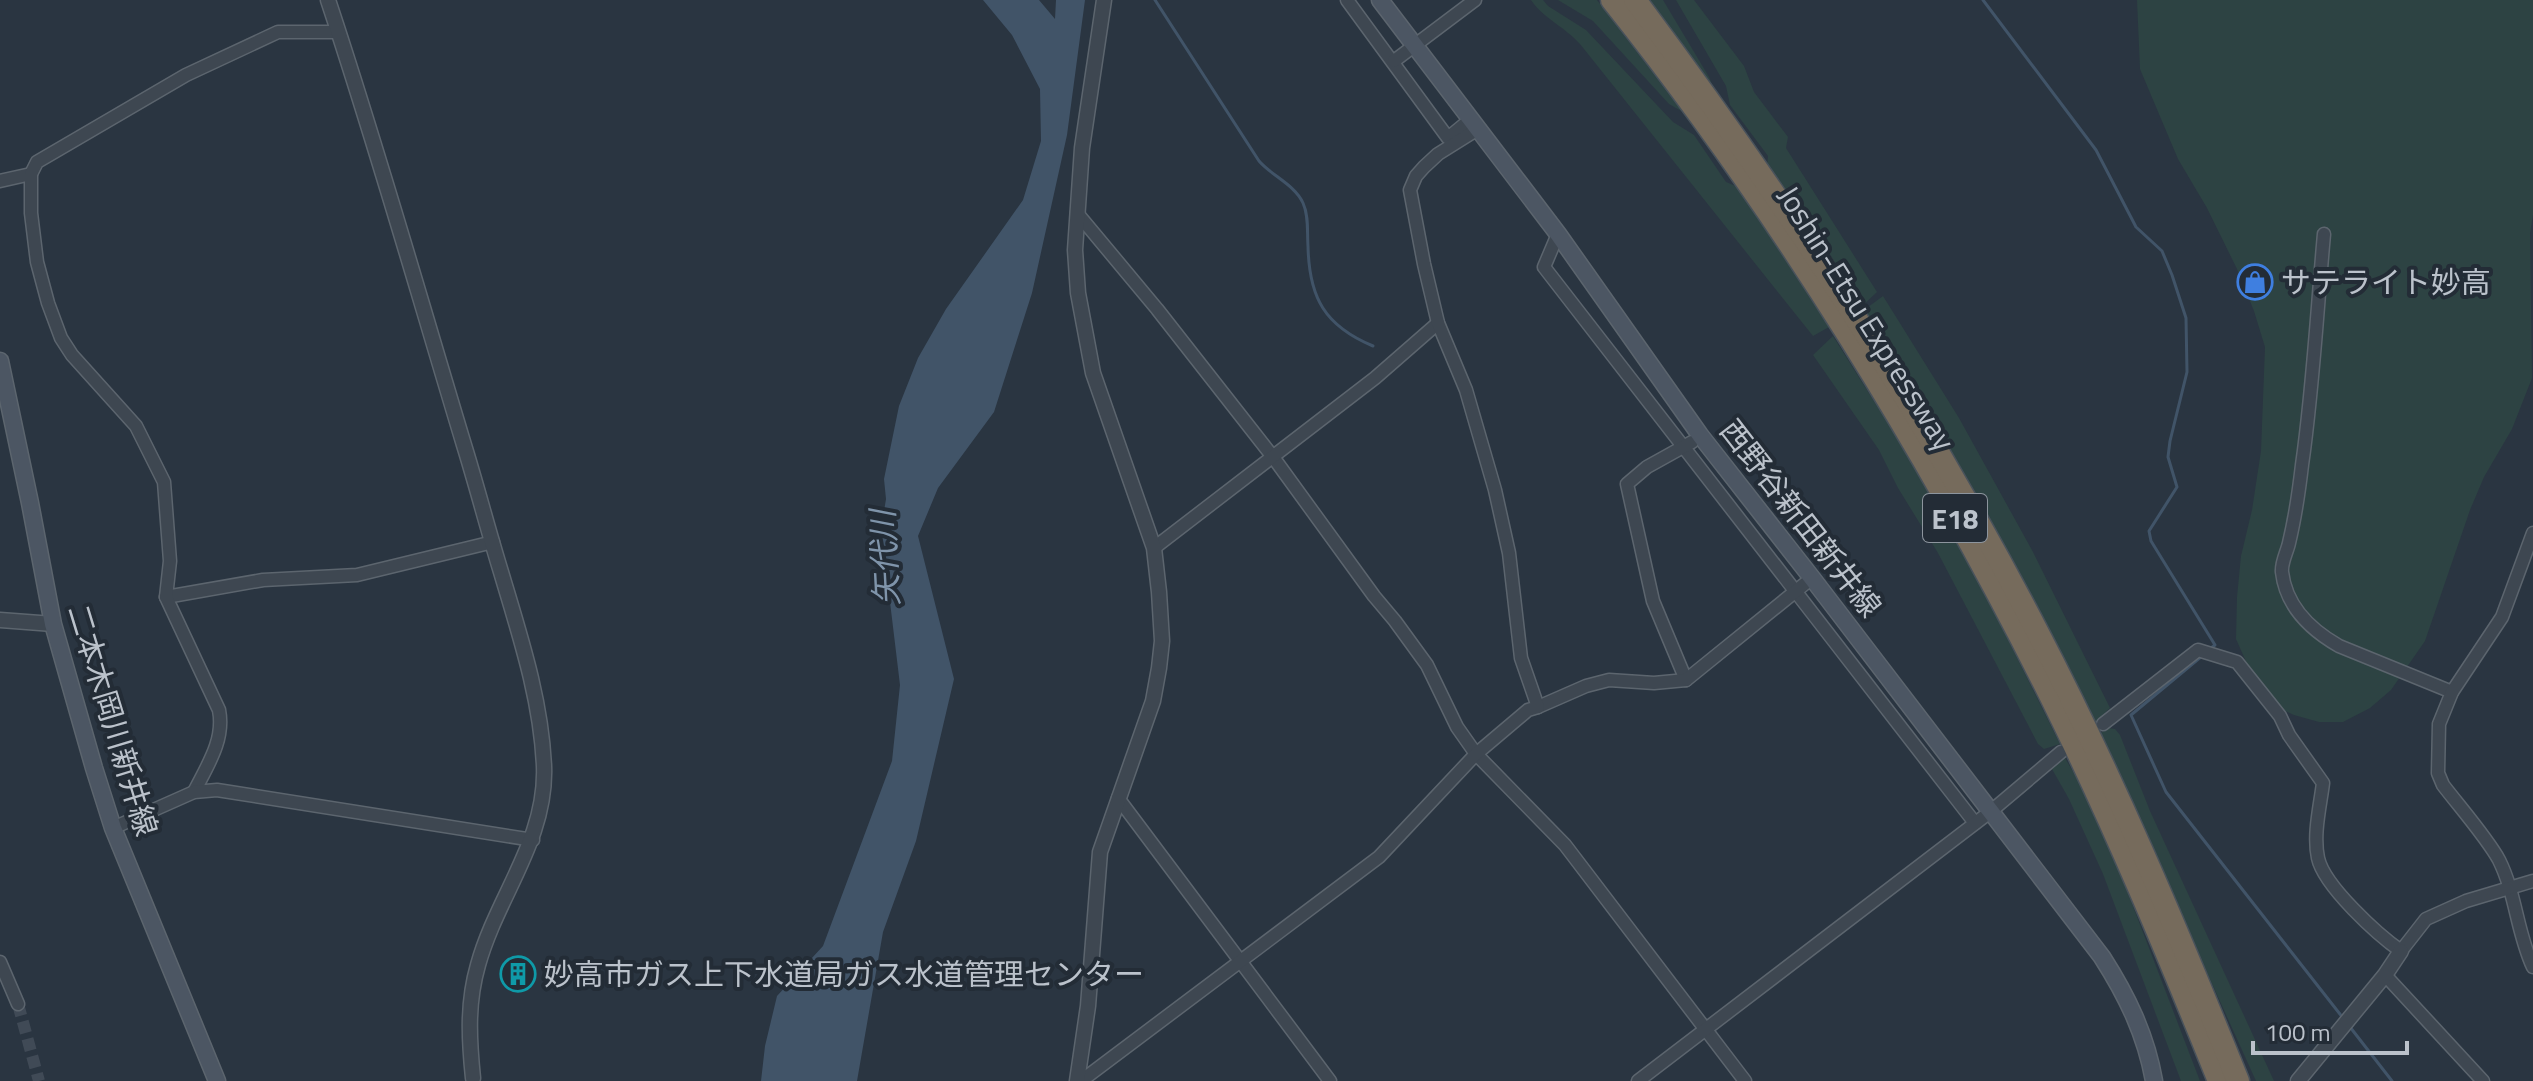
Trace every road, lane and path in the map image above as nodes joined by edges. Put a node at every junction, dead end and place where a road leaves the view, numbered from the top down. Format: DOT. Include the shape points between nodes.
graph roads {
  1 [pos="328,0"];
  2 [pos="1104,0"];
  3 [pos="1347,0"];
  4 [pos="1380,0"];
  5 [pos="1475,0"];
  6 [pos="1612,0"];
  7 [pos="1635,0"];
  8 [pos="339,32"];
  9 [pos="1415,45"];
  10 [pos="1394,61"];
  11 [pos="1475,124"];
  12 [pos="31,174"];
  13 [pos="0,181"];
  14 [pos="1077,213"];
  15 [pos="1558,234"];
  16 [pos="2324,234"];
  17 [pos="1438,323"];
  18 [pos="0,361"];
  19 [pos="1700,435"];
  20 [pos="1685,447"];
  21 [pos="1273,457"];
  22 [pos="2533,533"];
  23 [pos="493,542"];
  24 [pos="1154,548"];
  25 [pos="1812,578"];
  26 [pos="1796,591"];
  27 [pos="166,597"];
  28 [pos="0,620"];
  29 [pos="53,624"];
  30 [pos="1686,680"];
  31 [pos="2452,692"];
  32 [pos="1538,707"];
  33 [pos="2103,724"];
  34 [pos="2061,752"];
  35 [pos="1476,754"];
  36 [pos="194,792"];
  37 [pos="1118,798"];
  38 [pos="1990,812"];
  39 [pos="1975,823"];
  40 [pos="113,828"];
  41 [pos="533,840"];
  42 [pos="2533,881"];
  43 [pos="2509,889"];
  44 [pos="2140,893"];
  45 [pos="2401,951"];
  46 [pos="0,962"];
  47 [pos="1240,962"];
  48 [pos="2533,967"];
  49 [pos="2385,975"];
  50 [pos="18,1004"];
  51 [pos="1705,1029"];
  52 [pos="473,1078"];
  53 [pos="217,1081"];
  54 [pos="1079,1081"];
  55 [pos="1330,1081"];
  56 [pos="1638,1081"];
  57 [pos="1745,1081"];
  58 [pos="2154,1081"];
  59 [pos="2210,1081"];
  60 [pos="2219,1081"];
  61 [pos="2241,1081"];
  62 [pos="2298,1081"];
  63 [pos="2483,1081"];
  1 -- 8 [label="street"];
  2 -- 14 [label="street"];
  3 -- 10 [label="street"];
  4 -- 9 [label="main road, 西野谷新田新井線"];
  5 -- 9 [label="street"];
  6 -- 44 [label="highway, Joshin-Etsu Expressway / E18" via="1753,193 1884,395 2020,637"];
  7 -- 61 [label="highway, Joshin-Etsu Expressway / E18" via="1812,248 1974,515 2075,706"];
  8 -- 12 [label="street" via="278,32 186,75 37,162"];
  8 -- 23 [label="street"];
  9 -- 10 [label="street"];
  9 -- 11 [label="main road, 西野谷新田新井線"];
  10 -- 11 [label="street" via="1448,138"];
  11 -- 15 [label="main road, 西野谷新田新井線"];
  11 -- 17 [label="street" via="1424,167 1410,190"];
  12 -- 13 [label="street"];
  12 -- 27 [label="street" via="37,262 61,338 136,426 164,482 170,561"];
  14 -- 21 [label="street"];
  14 -- 24 [label="street" via="1078,293 1093,373"];
  15 -- 19 [label="main road, 西野谷新田新井線"];
  15 -- 20 [label="street" via="1544,267"];
  16 -- 31 [label="street" via="2302,463 2281,569 2286,590 2303,619 2324,638"];
  17 -- 21 [label="street"];
  17 -- 32 [label="street" via="1466,390 1495,490 1509,553 1521,658"];
  18 -- 29 [label="main road, 二本木岡川新井線"];
  19 -- 20 [label="street"];
  19 -- 25 [label="main road, 西野谷新田新井線"];
  20 -- 26 [label="street"];
  20 -- 30 [label="street" via="1627,484 1653,601"];
  21 -- 24 [label="street"];
  21 -- 35 [label="street" via="1427,665"];
  22 -- 31 [label="street" via="2502,617"];
  23 -- 27 [label="street" via="357,575 263,580"];
  23 -- 41 [label="street" via="539,711 543,796"];
  24 -- 37 [label="street" via="1161,612 1159,668 1144,731"];
  25 -- 26 [label="street"];
  25 -- 38 [label="main road, 西野谷新田新井線"];
  26 -- 30 [label="street"];
  26 -- 39 [label="street"];
  27 -- 36 [label="street" via="221,722 218,743"];
  28 -- 29 [label="street"];
  29 -- 40 [label="main road, 二本木岡川新井線"];
  30 -- 32 [label="street" via="1609,680"];
  31 -- 43 [label="street" via="2439,724 2438,773 2498,859"];
  32 -- 35 [label="street"];
  33 -- 45 [label="street" via="2198,650 2237,662 2323,783 2318,861 2367,924"];
  34 -- 38 [label="street"];
  35 -- 47 [label="street" via="1379,857"];
  35 -- 51 [label="street" via="1565,845"];
  36 -- 40 [label="street"];
  36 -- 41 [label="street" via="252,794"];
  37 -- 47 [label="street"];
  37 -- 54 [label="street" via="1100,852"];
  38 -- 39 [label="street"];
  38 -- 58 [label="main road, 西野谷新田新井線" via="2117,981 2141,1030"];
  39 -- 51 [label="street"];
  40 -- 53 [label="main road, 二本木岡川新井線"];
  41 -- 52 [label="street" via="475,976 468,1033"];
  42 -- 43 [label="street"];
  43 -- 45 [label="street" via="2426,919"];
  43 -- 48 [label="street"];
  44 -- 59 [label="highway"];
  44 -- 60 [label="highway, Joshin-Etsu Expressway / E18"];
  45 -- 49 [label="street"];
  46 -- 50 [label="street"];
  47 -- 54 [label="street"];
  47 -- 55 [label="street"];
  49 -- 62 [label="street"];
  49 -- 63 [label="street"];
  51 -- 56 [label="street"];
  51 -- 57 [label="street"];
}
